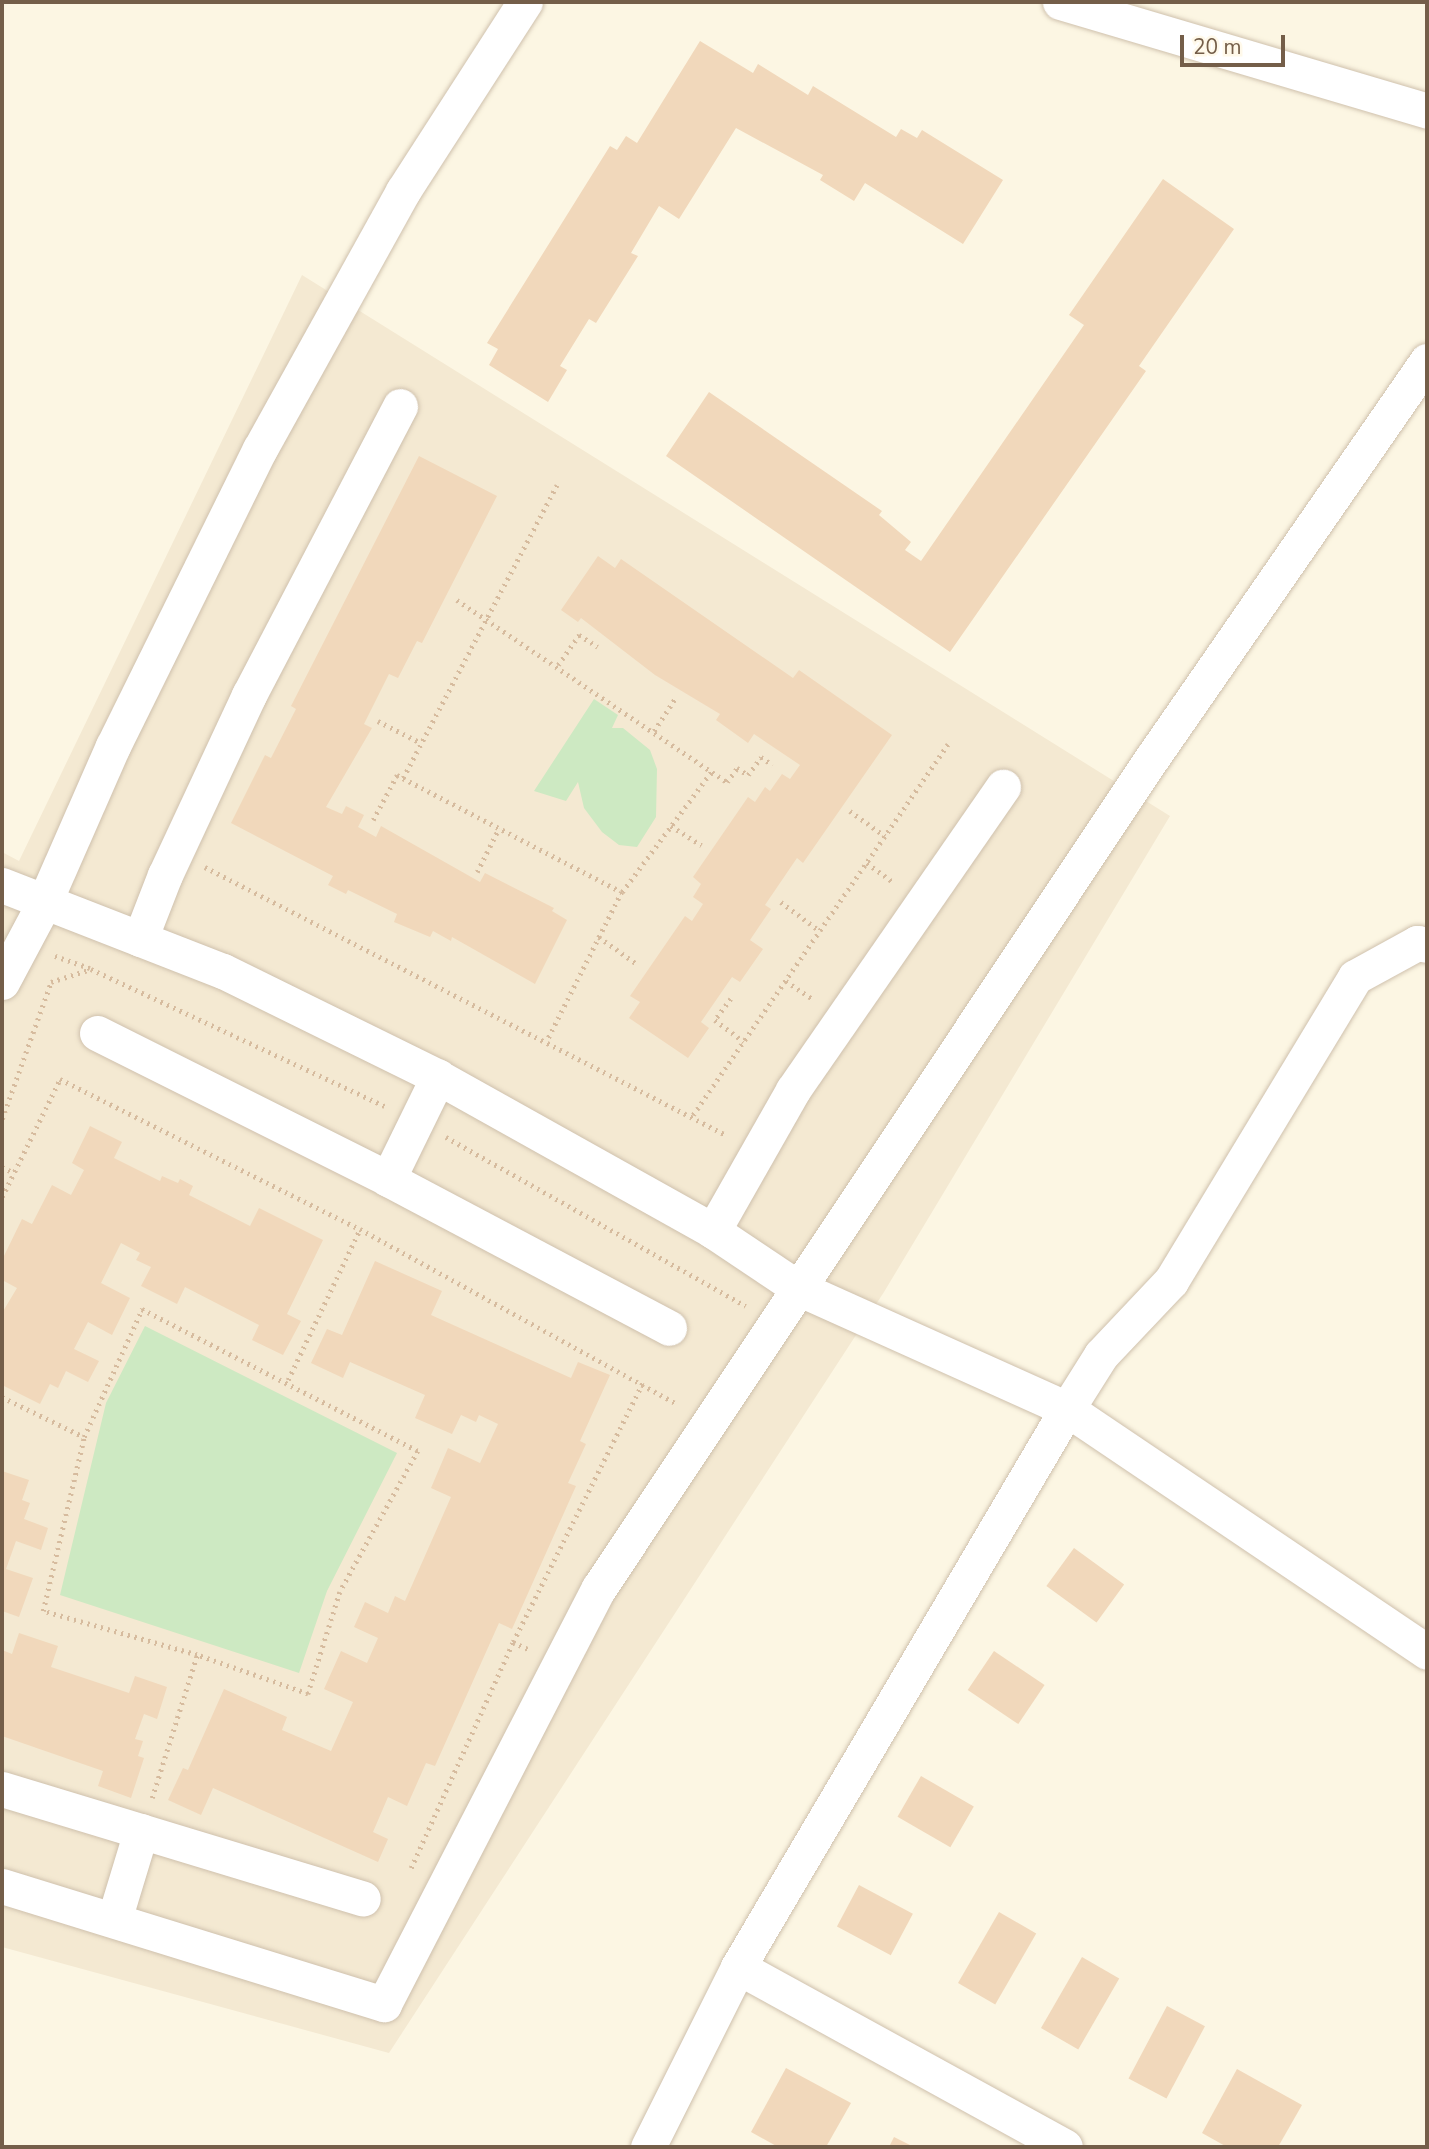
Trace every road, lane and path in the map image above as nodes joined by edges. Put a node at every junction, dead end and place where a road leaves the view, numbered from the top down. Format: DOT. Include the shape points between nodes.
graph roads {
  1 [pos="525,2"];
  2 [pos="1060,2"];
  3 [pos="1427,111"];
  4 [pos="1427,361"];
  5 [pos="400,406"];
  6 [pos="557,485"];
  7 [pos="457,600"];
  8 [pos="488,616"];
  9 [pos="598,647"];
  10 [pos="558,665"];
  11 [pos="676,697"];
  12 [pos="378,721"];
  13 [pos="653,731"];
  14 [pos="421,743"];
  15 [pos="948,744"];
  16 [pos="773,765"];
  17 [pos="712,771"];
  18 [pos="403,778"];
  19 [pos="1003,786"];
  20 [pos="850,811"];
  21 [pos="373,820"];
  22 [pos="671,826"];
  23 [pos="499,828"];
  24 [pos="885,836"];
  25 [pos="702,845"];
  26 [pos="176,852"];
  27 [pos="477,872"];
  28 [pos="2,885"];
  29 [pos="622,892"];
  30 [pos="780,902"];
  31 [pos="44,903"];
  32 [pos="820,931"];
  33 [pos="599,937"];
  34 [pos="1424,938"];
  35 [pos="140,939"];
  36 [pos="637,964"];
  37 [pos="2,982"];
  38 [pos="731,999"];
  39 [pos="97,1033"];
  40 [pos="547,1041"];
  41 [pos="744,1042"];
  42 [pos="438,1077"];
  43 [pos="693,1115"];
  44 [pos="758,1154"];
  45 [pos="2,1167"];
  46 [pos="15,1173"];
  47 [pos="388,1179"];
  48 [pos="2,1197"];
  49 [pos="360,1229"];
  50 [pos="713,1231"];
  51 [pos="798,1288"];
  52 [pos="669,1328"];
  53 [pos="288,1380"];
  54 [pos="643,1382"];
  55 [pos="2,1397"];
  56 [pos="677,1404"];
  57 [pos="1067,1409"];
  58 [pos="84,1437"];
  59 [pos="513,1642"];
  60 [pos="1427,1652"];
  61 [pos="197,1655"];
  62 [pos="2,1788"];
  63 [pos="141,1831"];
  64 [pos="2,1886"];
  65 [pos="363,1899"];
  66 [pos="114,1920"];
  67 [pos="738,1967"];
  68 [pos="648,2147"];
  69 [pos="1065,2147"];
  1 -- 31 [label="street" via="403,191 260,449 113,746"];
  2 -- 3 [label="street"];
  4 -- 51 [label="street" via="1152,758"];
  5 -- 26 [label="street" via="249,695"];
  6 -- 8 [label="path"];
  7 -- 8 [label="path"];
  8 -- 10 [label="path"];
  8 -- 14 [label="path"];
  9 -- 10 [label="path" via="579,635"];
  10 -- 13 [label="path"];
  11 -- 13 [label="path"];
  12 -- 14 [label="path"];
  13 -- 17 [label="path"];
  14 -- 18 [label="path"];
  15 -- 24 [label="path"];
  16 -- 17 [label="path" via="761,757 748,775 737,768 727,782"];
  17 -- 22 [label="path"];
  18 -- 21 [label="path" via="397,775"];
  18 -- 23 [label="path"];
  19 -- 44 [label="street" via="793,1090"];
  20 -- 24 [label="path"];
  22 -- 25 [label="path"];
  22 -- 29 [label="path"];
  23 -- 27 [label="path"];
  23 -- 29 [label="path"];
  24 -- 32 [label="path"];
  26 -- 35 [label="street"];
  26 -- 40 [label="path"];
  28 -- 31 [label="street"];
  29 -- 33 [label="path"];
  30 -- 32 [label="path"];
  31 -- 35 [label="street"];
  31 -- 37 [label="street"];
  32 -- 41 [label="path"];
  33 -- 36 [label="path"];
  33 -- 40 [label="path"];
  34 -- 57 [label="street" via="1355,977 1171,1281 1101,1355"];
  35 -- 42 [label="street" via="223,971"];
  38 -- 41 [label="path" via="715,1020"];
  39 -- 47 [label="street"];
  40 -- 43 [label="path"];
  41 -- 43 [label="path"];
  42 -- 47 [label="street"];
  42 -- 50 [label="street"];
  43 -- 44 [label="path"];
  44 -- 50 [label="street"];
  45 -- 46 [label="path"];
  46 -- 48 [label="path"];
  46 -- 49 [label="path" via="60,1079"];
  47 -- 52 [label="street"];
  49 -- 53 [label="path"];
  49 -- 54 [label="path"];
  50 -- 51 [label="street"];
  51 -- 57 [label="street"];
  51 -- 66 [label="street" via="600,1588 384,2004"];
  53 -- 58 [label="path" via="142,1309"];
  53 -- 61 [label="path" via="418,1451 340,1592 309,1694"];
  54 -- 56 [label="path"];
  54 -- 59 [label="path"];
  55 -- 58 [label="path"];
  57 -- 60 [label="street"];
  57 -- 67 [label="street"];
  58 -- 61 [label="path" via="43,1611"];
  61 -- 63 [label="path"];
  62 -- 63 [label="street"];
  63 -- 65 [label="street"];
  63 -- 66 [label="street"];
  64 -- 66 [label="street"];
  67 -- 68 [label="street"];
  67 -- 69 [label="street"];
}
